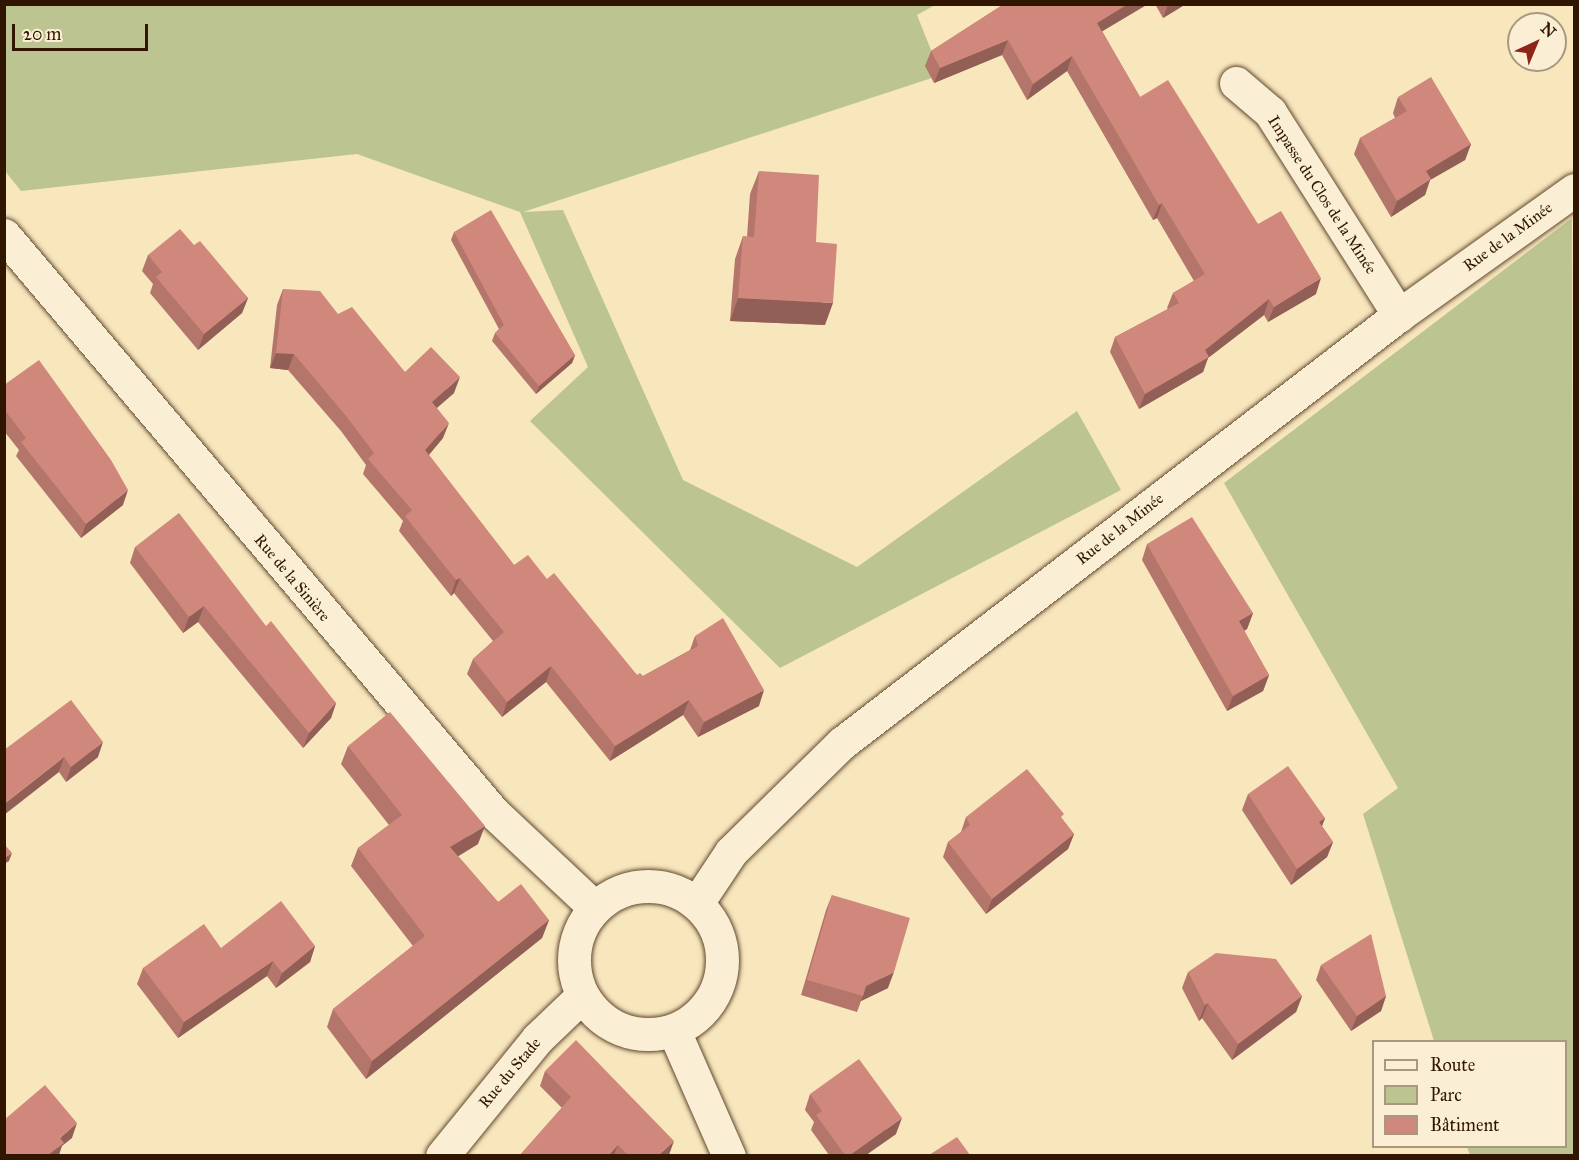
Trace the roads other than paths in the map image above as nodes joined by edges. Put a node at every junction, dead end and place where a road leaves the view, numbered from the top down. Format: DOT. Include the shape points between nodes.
graph roads {
  1 [pos="1236,83"];
  2 [pos="1575,190"];
  3 [pos="4,235"];
  4 [pos="1399,315"];
  5 [pos="697,903"];
  6 [pos="594,907"];
  7 [pos="582,996"];
  8 [pos="674,1031"];
  9 [pos="442,1155"];
  10 [pos="729,1155"];
  1 -- 4 [label="street, Impasse du Clos de la Minée" via="1270,112"];
  2 -- 4 [label="street, Rue de la Minée"];
  3 -- 6 [label="street, Rue de la Sinière" via="493,812"];
  4 -- 5 [label="street, Rue de la Minée" via="842,743 731,852"];
  5 -- 6 [label="street" via="678,891 657,885 634,886 612,894"];
  5 -- 8 [label="street" via="714,924 722,948 722,974 707,1004 696,1017"];
  6 -- 7 [label="street" via="580,927 573,950 574,974"];
  7 -- 8 [label="street" via="612,1026 632,1034"];
  7 -- 9 [label="street, Rue du Stade" via="537,1039"];
  8 -- 10 [label="street"];
}
